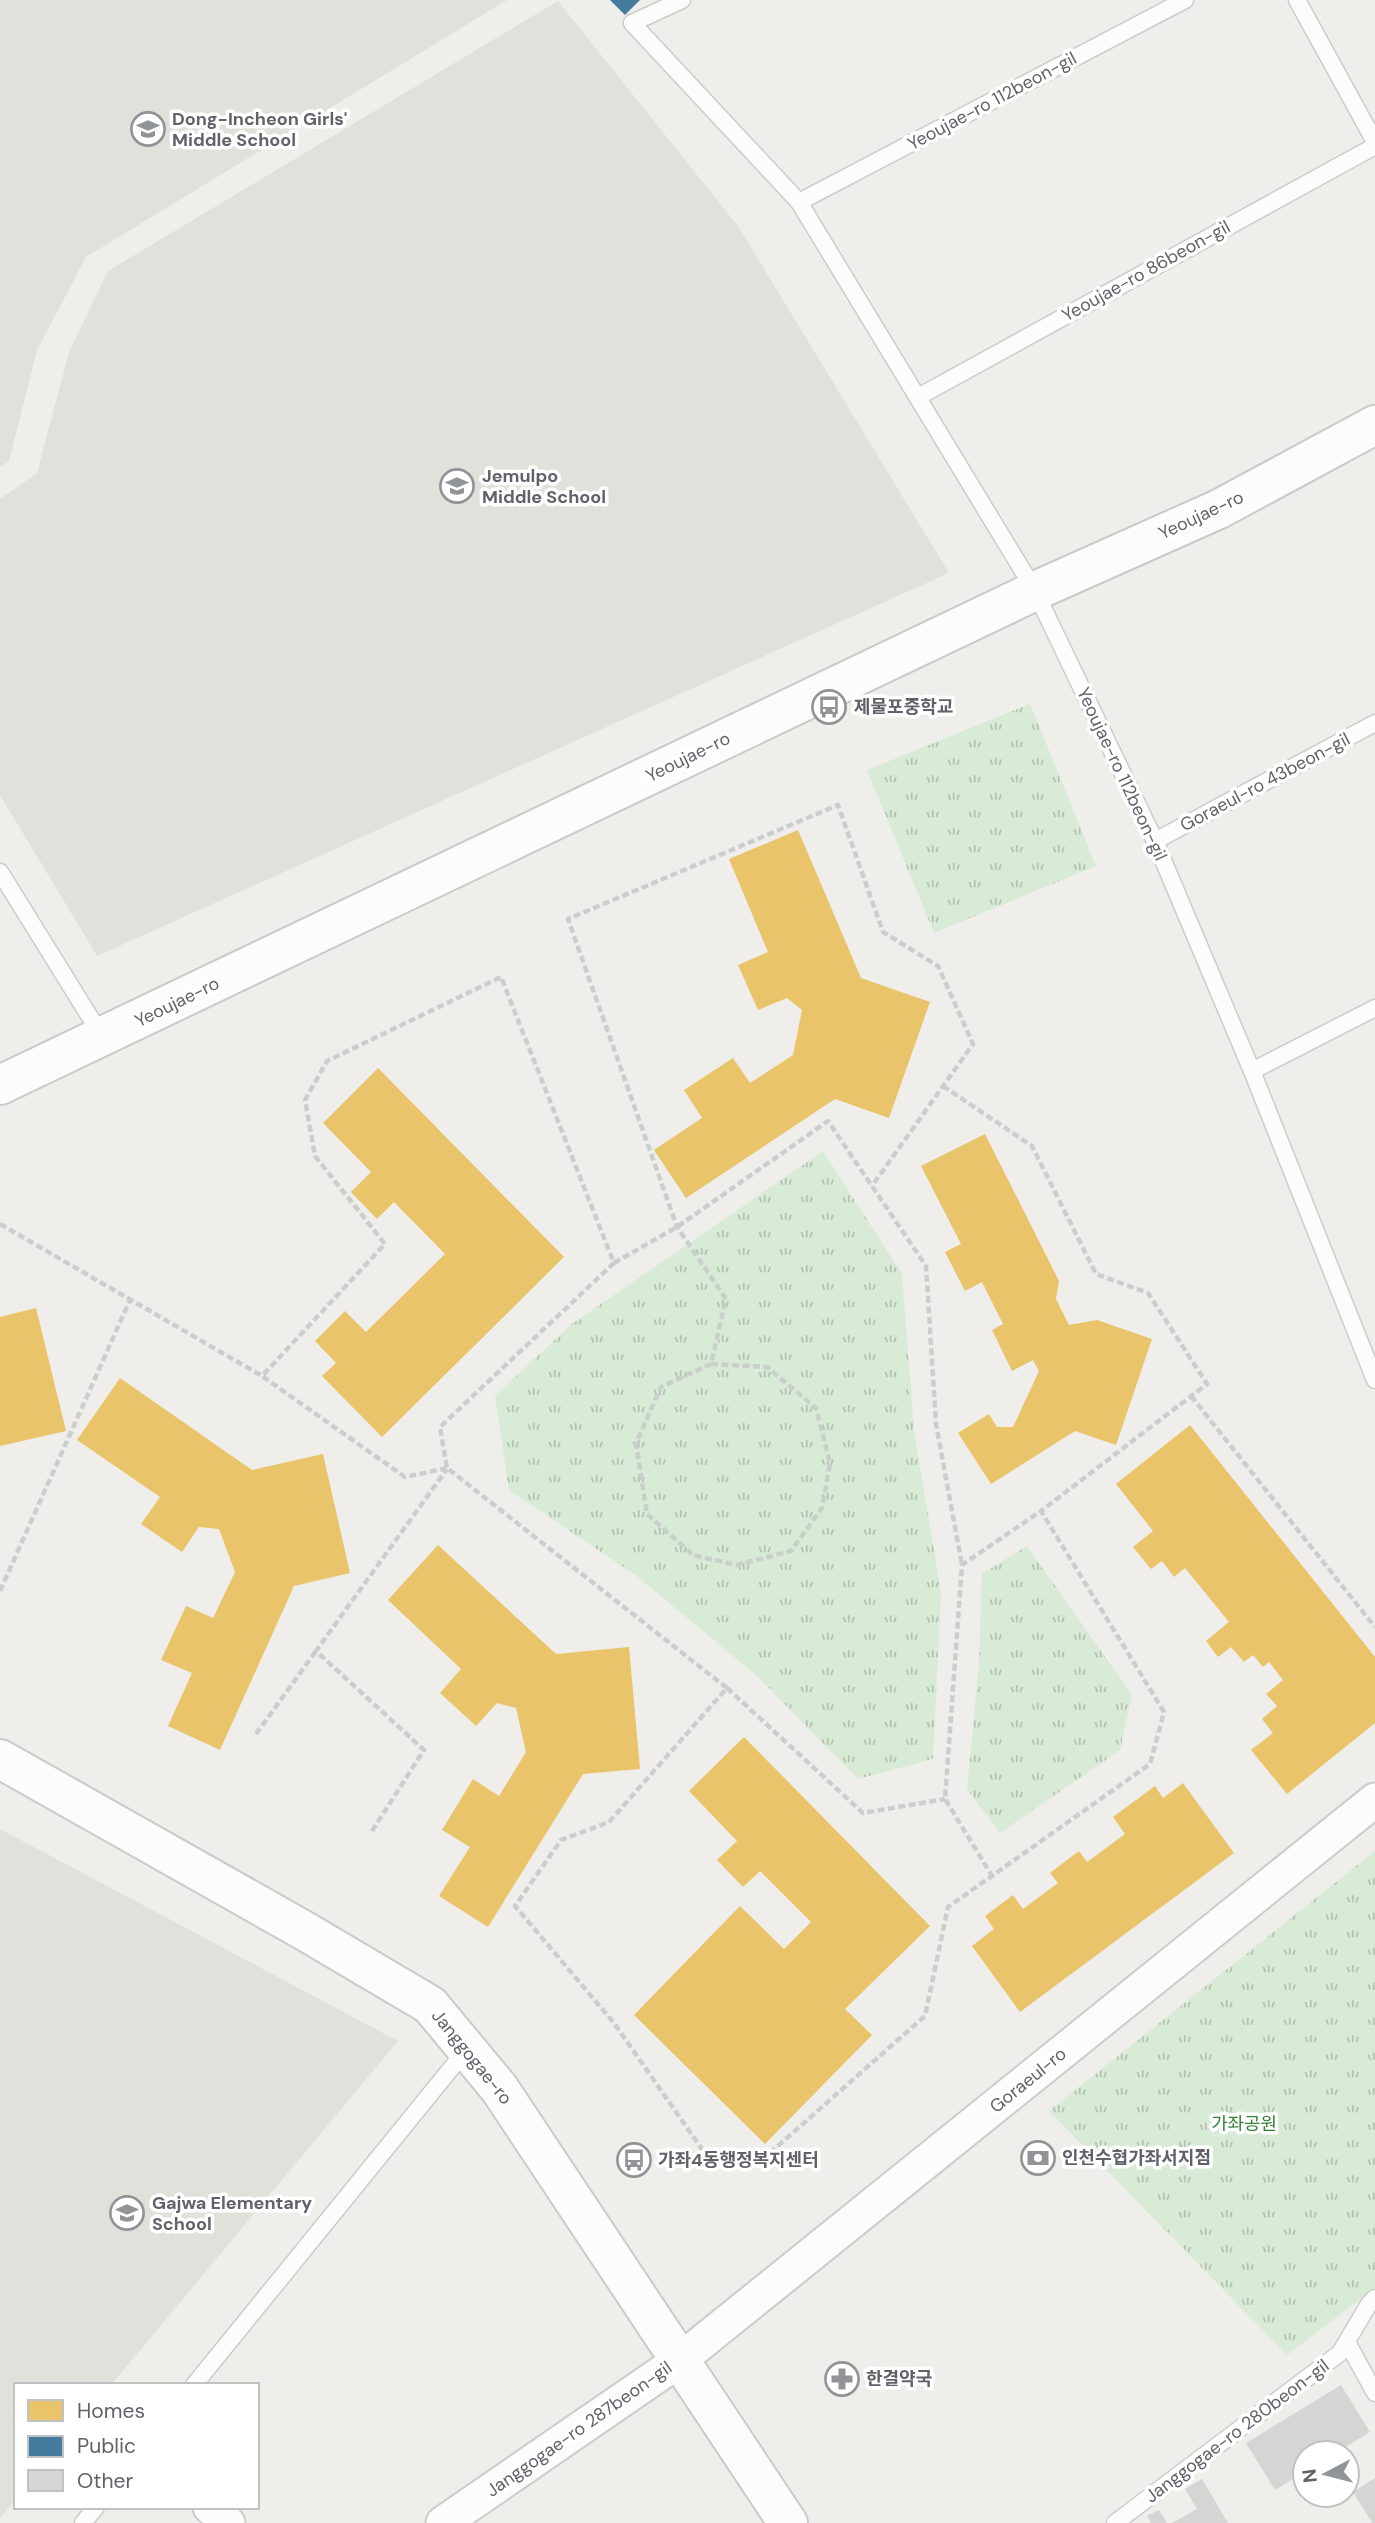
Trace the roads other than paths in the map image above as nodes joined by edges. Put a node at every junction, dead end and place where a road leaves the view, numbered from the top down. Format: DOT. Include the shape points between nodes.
graph roads {
  1 [pos="682,0"];
  2 [pos="1185,0"];
  3 [pos="1297,0"];
  4 [pos="1375,144"];
  5 [pos="799,202"];
  6 [pos="918,397"];
  7 [pos="1375,425"];
  8 [pos="1035,591"];
  9 [pos="1375,723"];
  10 [pos="1155,841"];
  11 [pos="0,872"];
  12 [pos="1375,1008"];
  13 [pos="103,1038"];
  14 [pos="1252,1071"];
  15 [pos="0,1085"];
  16 [pos="1375,1380"];
  17 [pos="0,1759"];
  18 [pos="1375,1800"];
  19 [pos="467,2048"];
  20 [pos="1375,2298"];
  21 [pos="1347,2342"];
  22 [pos="680,2360"];
  23 [pos="196,2383"];
  24 [pos="1375,2393"];
  25 [pos="94,2509"];
  26 [pos="212,2509"];
  27 [pos="83,2523"];
  28 [pos="228,2523"];
  29 [pos="443,2523"];
  30 [pos="788,2523"];
  31 [pos="1115,2523"];
  1 -- 5 [label="lane, Yeoujae-ro 112beon-gil" via="632,23"];
  2 -- 5 [label="lane, Yeoujae-ro 112beon-gil"];
  3 -- 4 [label="lane"];
  4 -- 6 [label="lane, Yeoujae-ro 86beon-gil"];
  5 -- 6 [label="lane, Yeoujae-ro 112beon-gil"];
  6 -- 8 [label="lane, Yeoujae-ro 112beon-gil"];
  7 -- 8 [label="street, Yeoujae-ro" via="1219,509"];
  8 -- 10 [label="lane, Yeoujae-ro 112beon-gil"];
  8 -- 13 [label="street, Yeoujae-ro"];
  9 -- 10 [label="lane, Goraeul-ro 43beon-gil"];
  10 -- 14 [label="lane, Yeoujae-ro 112beon-gil"];
  11 -- 13 [label="lane"];
  12 -- 14 [label="lane"];
  13 -- 15 [label="street, Yeoujae-ro"];
  14 -- 16 [label="lane, Yeoujae-ro 112beon-gil"];
  17 -- 19 [label="street, Janggogae-ro" via="430,2005"];
  18 -- 22 [label="street, Goraeul-ro"];
  19 -- 22 [label="street, Janggogae-ro" via="499,2088"];
  19 -- 23 [label="lane"];
  20 -- 21 [label="lane, Janggogae-ro 280beon-gil"];
  21 -- 24 [label="lane"];
  21 -- 31 [label="lane, Janggogae-ro 280beon-gil" via="1340,2353"];
  22 -- 29 [label="street, Janggogae-ro 287beon-gil"];
  22 -- 30 [label="street, Janggogae-ro"];
  25 -- 27 [label="lane"];
  26 -- 28 [label="street"];
}
